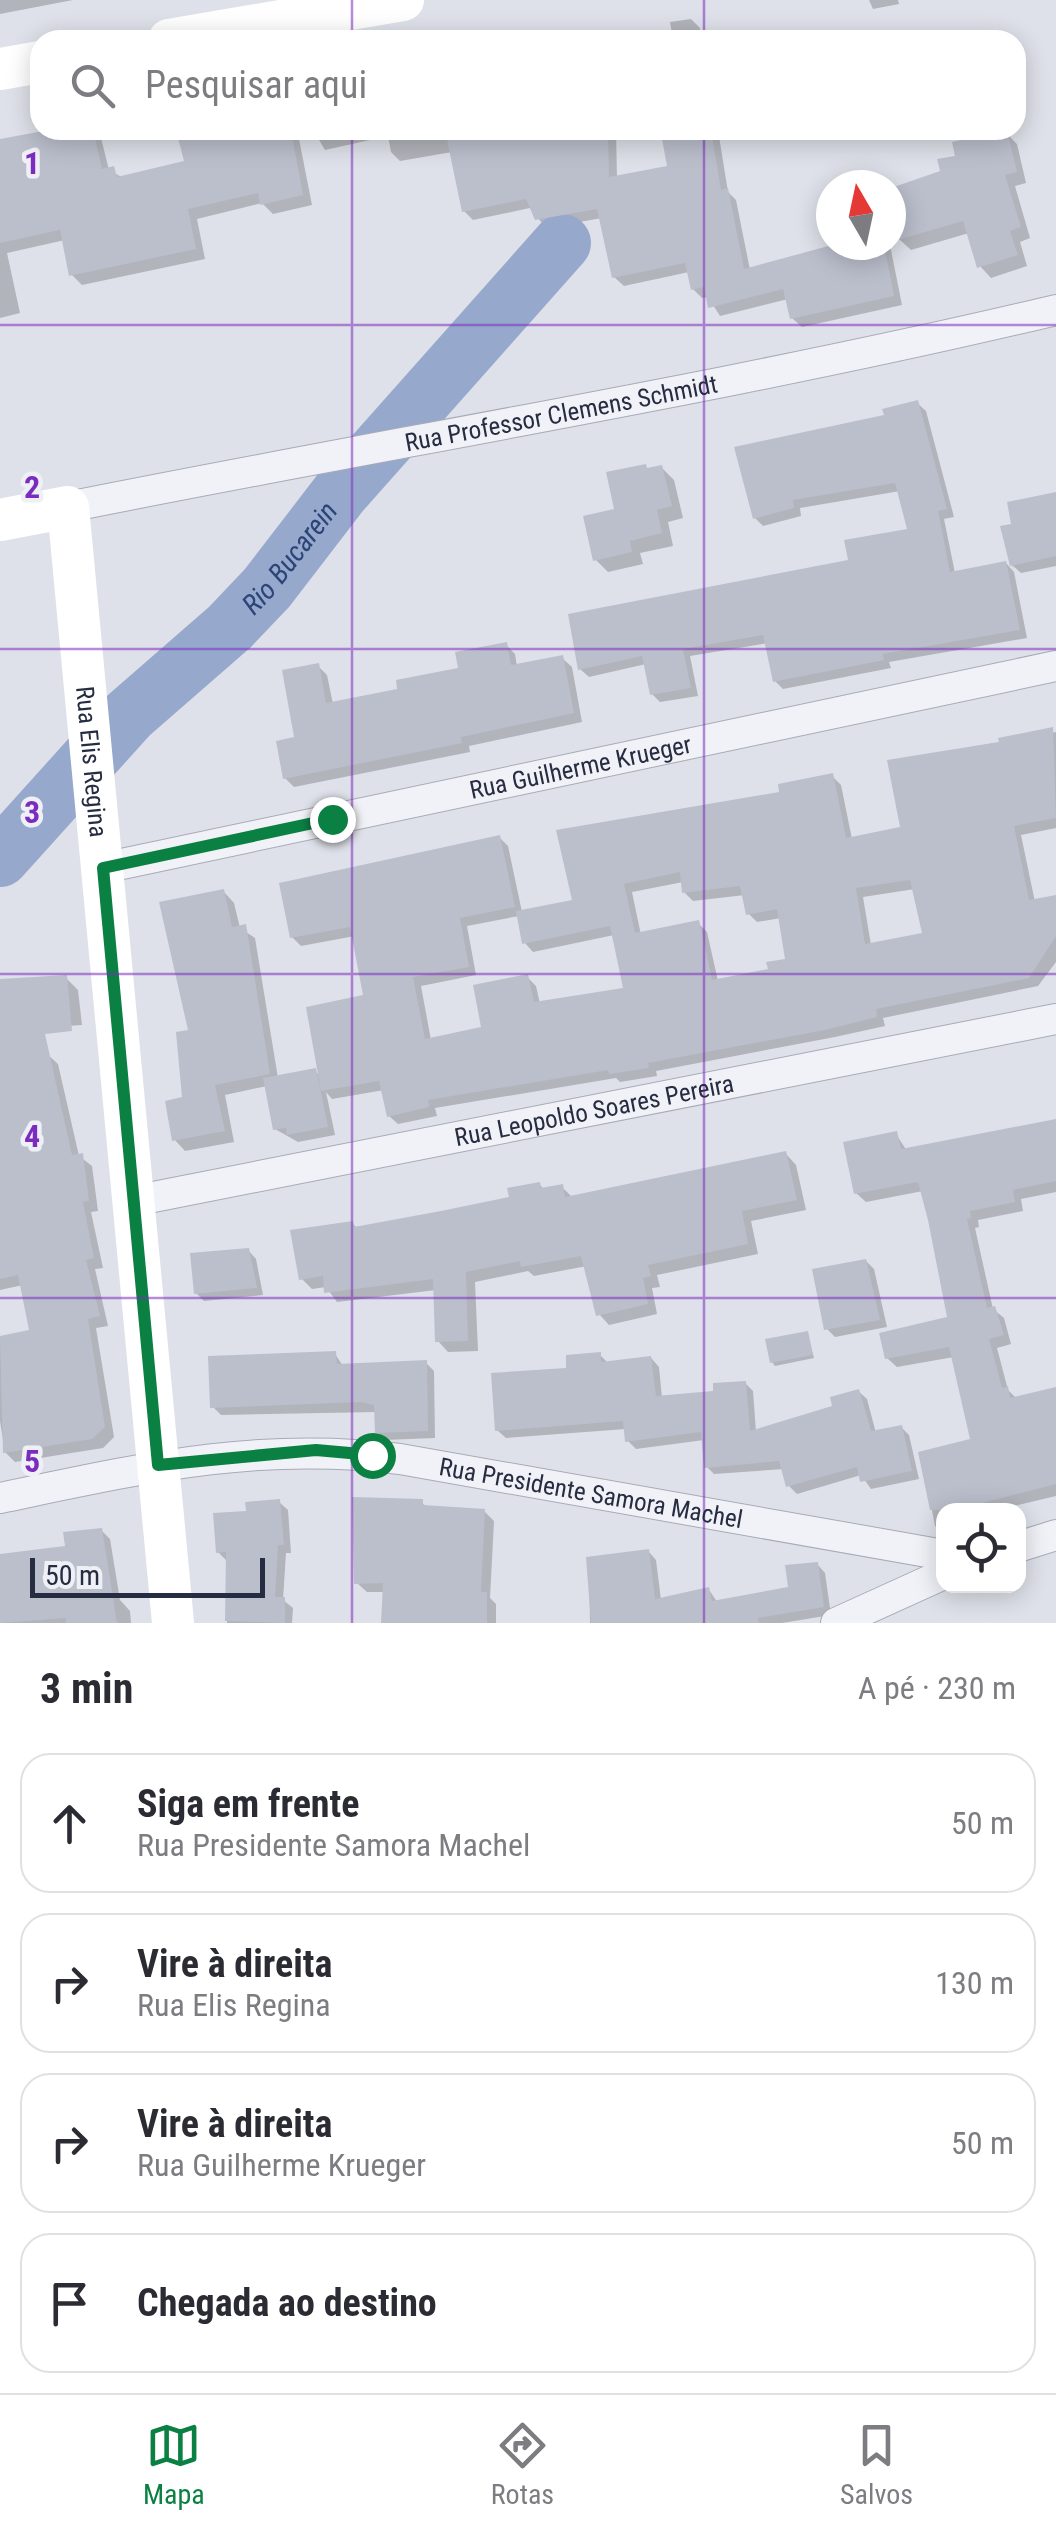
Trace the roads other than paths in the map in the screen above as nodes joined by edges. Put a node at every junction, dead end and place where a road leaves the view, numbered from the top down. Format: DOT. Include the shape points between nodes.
graph roads {
  1 [pos="403,0"];
  2 [pos="228,30"];
  3 [pos="30,64"];
  4 [pos="0,69"];
  5 [pos="1056,310"];
  6 [pos="68,507"];
  7 [pos="0,520"];
  8 [pos="1056,666"];
  9 [pos="103,868"];
  10 [pos="1056,1019"];
  11 [pos="134,1200"];
  12 [pos="158,1465"];
  13 [pos="0,1498"];
  14 [pos="1056,1535"];
  15 [pos="1026,1544"];
  16 [pos="936,1553"];
  17 [pos="936,1578"];
  18 [pos="173,1623"];
  19 [pos="836,1623"];
  1 -- 2 [label="street"];
  3 -- 4 [label="street"];
  5 -- 6 [label="street, Rua Professor Clemens Schmidt" via="862,356"];
  6 -- 7 [label="street"];
  6 -- 9 [label="street, Rua Elis Regina"];
  8 -- 9 [label="street, Rua Guilherme Krueger"];
  9 -- 11 [label="street, Rua Elis Regina"];
  10 -- 11 [label="street, Rua Leopoldo Soares Pereira"];
  11 -- 12 [label="street, Rua Elis Regina"];
  12 -- 13 [label="street, Rua Presidente Samora Machel"];
  12 -- 16 [label="street, Rua Presidente Samora Machel" via="270,1452 345,1452"];
  12 -- 18 [label="street, Rua Elis Regina"];
  14 -- 15 [label="street"];
  17 -- 19 [label="street"];
}
